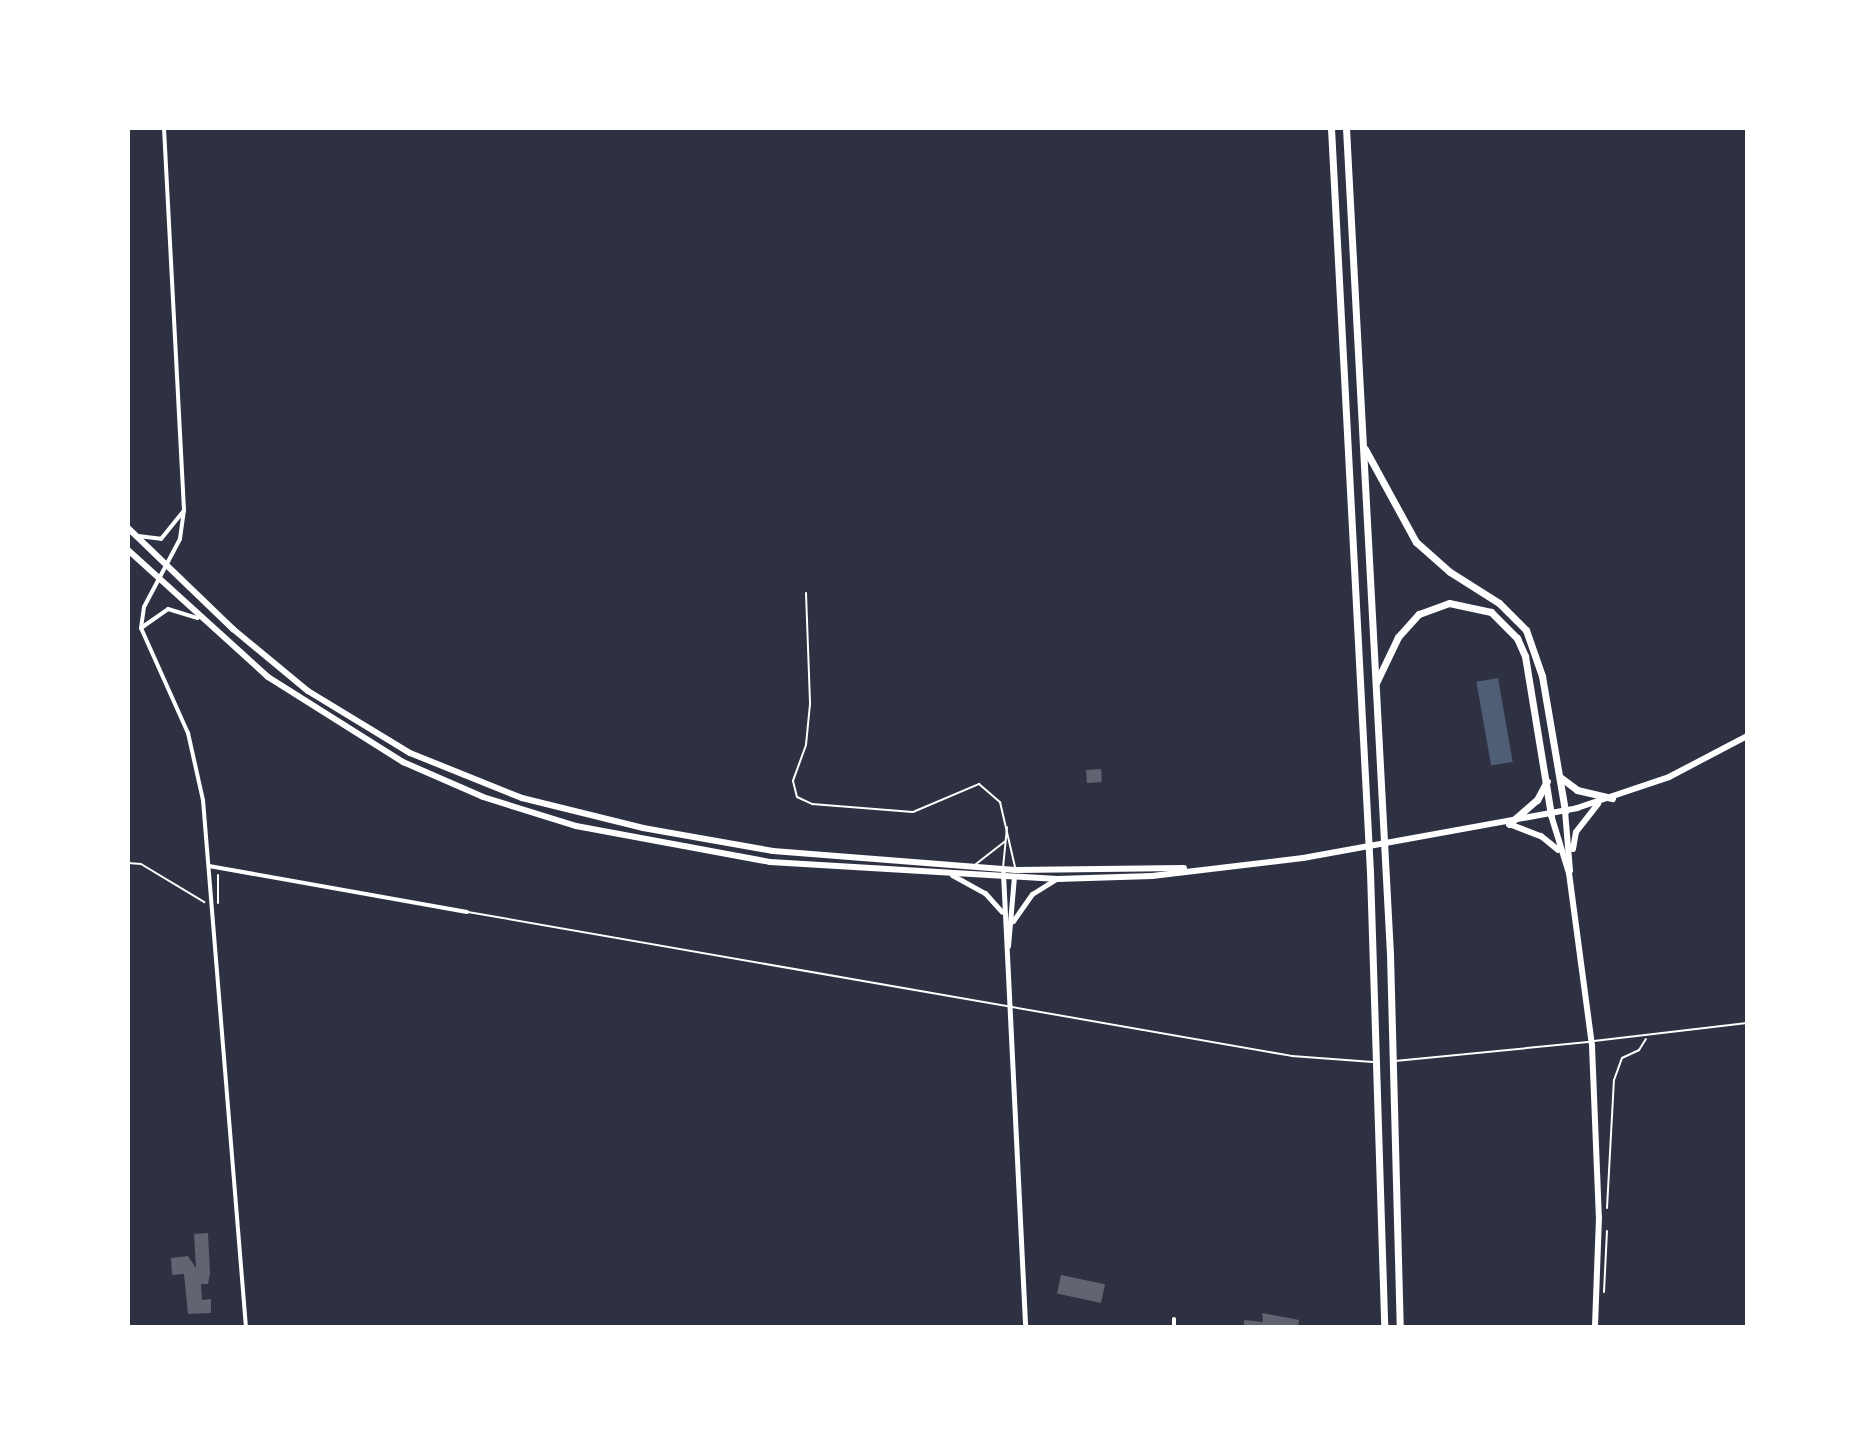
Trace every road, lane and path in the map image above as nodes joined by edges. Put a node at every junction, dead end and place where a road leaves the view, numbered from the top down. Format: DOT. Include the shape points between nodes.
graph roads {
  1 [pos="164,128"];
  2 [pos="1331,128"];
  3 [pos="1346,128"];
  4 [pos="1363,448"];
  5 [pos="184,510"];
  6 [pos="128,528"];
  7 [pos="136,535"];
  8 [pos="128,550"];
  9 [pos="167,566"];
  10 [pos="159,580"];
  11 [pos="806,593"];
  12 [pos="198,618"];
  13 [pos="141,628"];
  14 [pos="1376,683"];
  15 [pos="1747,736"];
  16 [pos="1560,777"];
  17 [pos="1547,779"];
  18 [pos="1612,798"];
  19 [pos="1600,802"];
  20 [pos="1565,811"];
  21 [pos="1551,815"];
  22 [pos="1008,821"];
  23 [pos="1509,824"];
  24 [pos="1006,840"];
  25 [pos="1559,851"];
  26 [pos="1572,853"];
  27 [pos="128,863"];
  28 [pos="209,866"];
  29 [pos="972,866"];
  30 [pos="217,867"];
  31 [pos="1207,868"];
  32 [pos="1003,869"];
  33 [pos="1015,870"];
  34 [pos="1569,873"];
  35 [pos="952,875"];
  36 [pos="1003,878"];
  37 [pos="1014,879"];
  38 [pos="1057,879"];
  39 [pos="212,903"];
  40 [pos="220,903"];
  41 [pos="467,912"];
  42 [pos="1002,912"];
  43 [pos="1010,926"];
  44 [pos="1006,959"];
  45 [pos="1747,1023"];
  46 [pos="1648,1034"];
  47 [pos="1607,1169"];
  48 [pos="1174,1319"];
  49 [pos="246,1327"];
  50 [pos="1025,1327"];
  51 [pos="1174,1327"];
  52 [pos="1384,1327"];
  53 [pos="1400,1327"];
  54 [pos="1595,1327"];
  1 -- 5 [label="street"];
  2 -- 52 [label="highway" via="1378,1049"];
  3 -- 4 [label="highway"];
  4 -- 14 [label="highway"];
  4 -- 16 [label="highway" via="1416,542 1450,572 1499,603 1526,630 1536,653"];
  5 -- 7 [label="street" via="161,539"];
  5 -- 9 [label="street" via="180,539"];
  6 -- 7 [label="main road"];
  7 -- 9 [label="main road"];
  8 -- 10 [label="main road"];
  9 -- 10 [label="street"];
  9 -- 29 [label="main road" via="308,691 410,753 488,787 579,814 709,841"];
  10 -- 12 [label="main road"];
  10 -- 13 [label="street" via="144,607"];
  11 -- 22 [label="lane" via="810,704 806,745 793,781 797,797 812,804 913,812 979,784 995,795"];
  12 -- 13 [label="street" via="168,609"];
  12 -- 35 [label="main road" via="268,677 368,743 445,782 519,809 708,852"];
  13 -- 28 [label="street" via="195,755"];
  14 -- 17 [label="highway" via="1398,637 1419,614 1449,603 1491,612 1517,638 1525,656"];
  14 -- 53 [label="highway"];
  15 -- 18 [label="main road" via="1669,777"];
  16 -- 18 [label="highway" via="1577,790"];
  16 -- 20 [label="highway"];
  17 -- 21 [label="highway"];
  17 -- 23 [label="highway" via="1537,800"];
  18 -- 19 [label="main road"];
  19 -- 20 [label="main road"];
  19 -- 26 [label="main road" via="1576,832"];
  20 -- 21 [label="main road"];
  20 -- 26 [label="main road"];
  21 -- 23 [label="main road"];
  21 -- 25 [label="main road"];
  22 -- 24 [label="lane"];
  22 -- 33 [label="lane"];
  23 -- 25 [label="main road" via="1541,836"];
  23 -- 31 [label="main road"];
  24 -- 29 [label="lane"];
  24 -- 32 [label="lane"];
  25 -- 34 [label="main road"];
  26 -- 34 [label="main road"];
  27 -- 39 [label="path" via="141,864"];
  28 -- 30 [label="street"];
  28 -- 39 [label="street"];
  29 -- 32 [label="main road"];
  30 -- 40 [label="path"];
  30 -- 41 [label="street"];
  31 -- 33 [label="main road"];
  31 -- 38 [label="main road"];
  32 -- 33 [label="main road"];
  32 -- 36 [label="street"];
  33 -- 37 [label="street"];
  34 -- 54 [label="main road" via="1592,1046 1599,1217"];
  35 -- 36 [label="main road"];
  35 -- 42 [label="street" via="985,893"];
  36 -- 37 [label="main road"];
  36 -- 42 [label="street"];
  37 -- 38 [label="main road"];
  37 -- 43 [label="street"];
  38 -- 43 [label="street" via="1027,899"];
  39 -- 49 [label="street"];
  41 -- 46 [label="lane" via="1316,1059 1400,1060"];
  42 -- 44 [label="street"];
  43 -- 44 [label="street"];
  44 -- 50 [label="street"];
  45 -- 46 [label="lane"];
  46 -- 47 [label="path" via="1618,1068"];
  48 -- 51 [label="street"];
}
